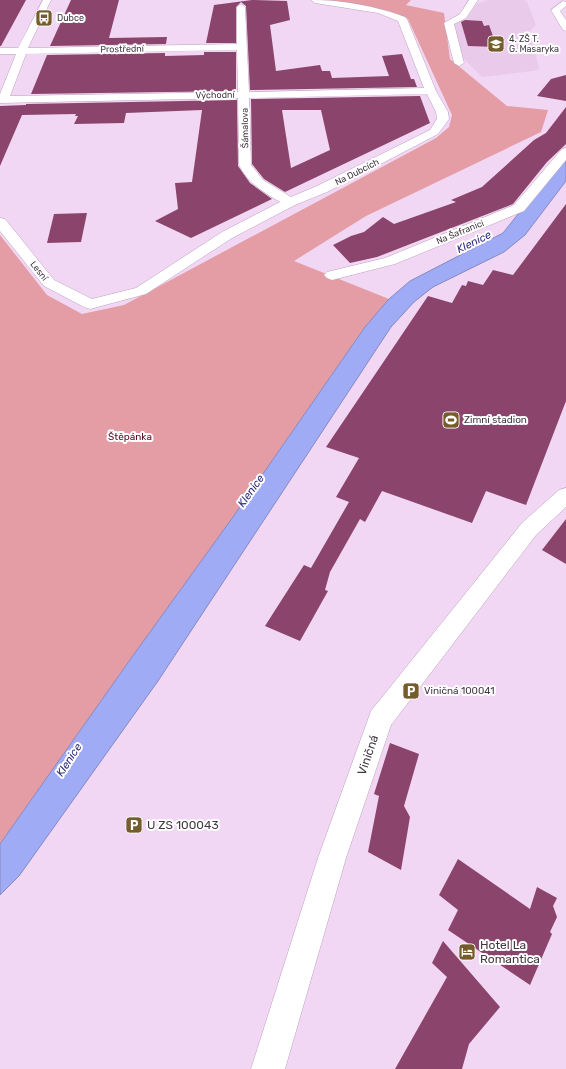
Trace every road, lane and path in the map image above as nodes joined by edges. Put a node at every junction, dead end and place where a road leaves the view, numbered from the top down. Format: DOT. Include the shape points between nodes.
graph roads {
  1 [pos="47,0"];
  2 [pos="315,0"];
  3 [pos="474,0"];
  4 [pos="562,4"];
  5 [pos="241,7"];
  6 [pos="566,28"];
  7 [pos="243,47"];
  8 [pos="22,50"];
  9 [pos="0,51"];
  10 [pos="459,63"];
  11 [pos="431,91"];
  12 [pos="244,94"];
  13 [pos="2,100"];
  14 [pos="566,152"];
  15 [pos="290,202"];
  16 [pos="0,222"];
  17 [pos="332,275"];
  18 [pos="90,304"];
  19 [pos="566,495"];
  20 [pos="268,1069"];
  1 -- 8 [label="street"];
  2 -- 11 [label="street, Na Dubcích" via="380,11 402,19"];
  3 -- 10 [label="street" via="470,2 463,16 449,24"];
  4 -- 6 [label="street" via="555,10"];
  5 -- 7 [label="street, Šámalova"];
  7 -- 8 [label="street, Prostřední"];
  7 -- 12 [label="street, Šámalova"];
  8 -- 9 [label="street, Prostřední"];
  8 -- 13 [label="street"];
  11 -- 12 [label="street, Východní"];
  11 -- 15 [label="street, Na Dubcích" via="443,119 434,132 322,189"];
  12 -- 13 [label="street, Východní"];
  12 -- 15 [label="street, Šámalova" via="245,165 249,174 257,181"];
  14 -- 17 [label="street, Na Šafranici" via="519,208 390,261"];
  15 -- 18 [label="street, Na Dubcích" via="228,235 141,291"];
  16 -- 18 [label="street, Lesní" via="48,283"];
  19 -- 20 [label="street, Viničná" via="529,529 380,720 332,858"];
}
